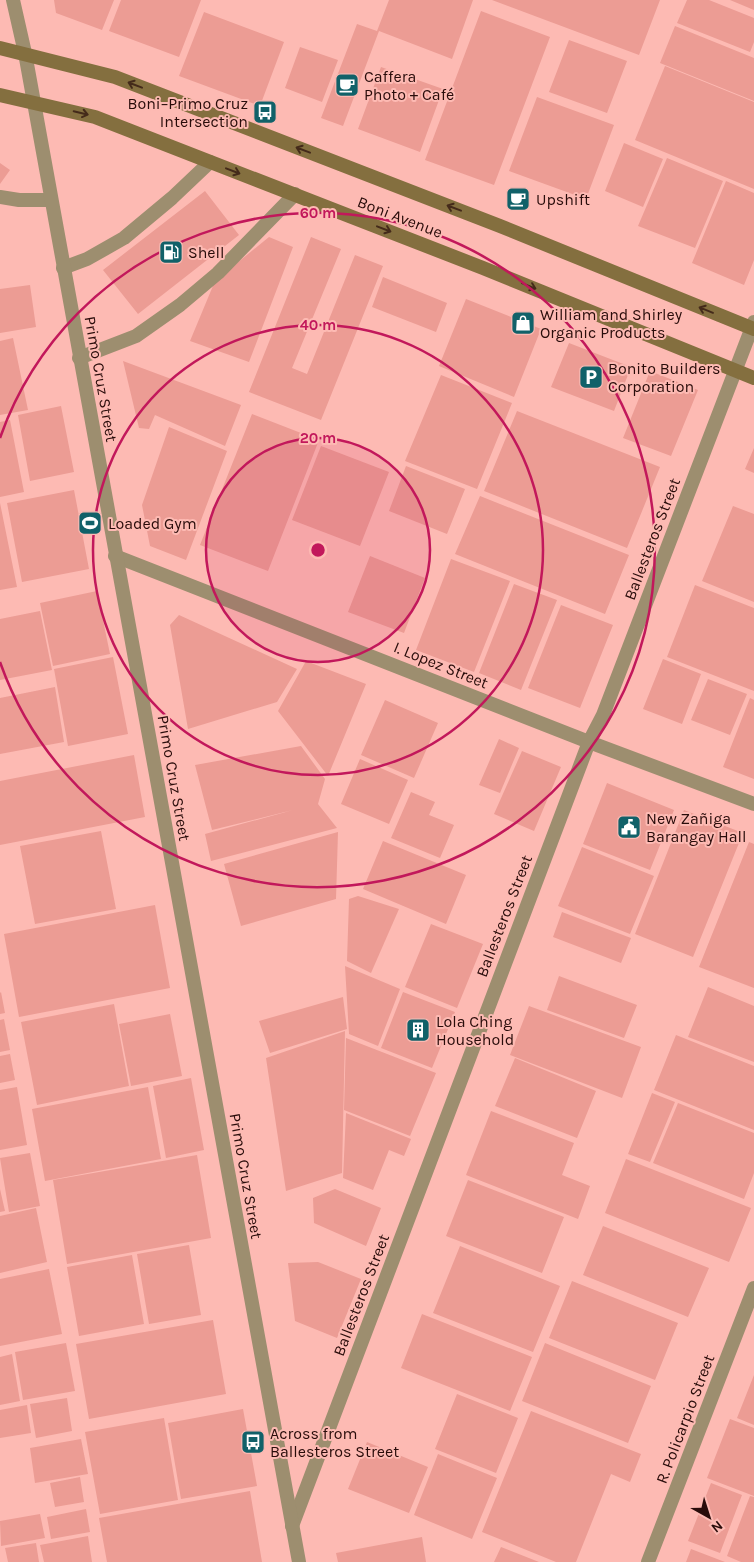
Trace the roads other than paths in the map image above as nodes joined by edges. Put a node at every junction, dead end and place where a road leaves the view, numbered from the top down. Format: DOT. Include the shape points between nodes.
graph roads {
  1 [pos="13,0"];
  2 [pos="0,48"];
  3 [pos="25,53"];
  4 [pos="0,95"];
  5 [pos="33,102"];
  6 [pos="210,162"];
  7 [pos="295,194"];
  8 [pos="0,197"];
  9 [pos="50,200"];
  10 [pos="63,268"];
  11 [pos="753,326"];
  12 [pos="80,358"];
  13 [pos="737,370"];
  14 [pos="754,378"];
  15 [pos="115,556"];
  16 [pos="589,742"];
  17 [pos="754,804"];
  18 [pos="754,1288"];
  19 [pos="292,1526"];
  20 [pos="299,1562"];
  21 [pos="648,1562"];
  1 -- 3 [label="street, Primo Cruz Street"];
  2 -- 3 [label="main road, Boni Avenue"];
  3 -- 5 [label="street, Primo Cruz Street"];
  11 -- 3 [label="main road, Boni Avenue, one-way" via="115,77"];
  4 -- 5 [label="main road, Boni Avenue"];
  5 -- 6 [label="main road, Boni Avenue, one-way" via="95,117"];
  5 -- 9 [label="street, Primo Cruz Street"];
  6 -- 7 [label="main road, Boni Avenue, one-way"];
  6 -- 10 [label="street" via="124,238 87,259"];
  7 -- 12 [label="street" via="218,273 180,305 136,336"];
  7 -- 13 [label="main road, Boni Avenue, one-way"];
  8 -- 9 [label="street"];
  9 -- 10 [label="street, Primo Cruz Street"];
  10 -- 12 [label="street, Primo Cruz Street"];
  11 -- 13 [label="street, Ballesteros Street"];
  12 -- 15 [label="street, Primo Cruz Street"];
  13 -- 14 [label="main road, Boni Avenue"];
  13 -- 16 [label="street, Ballesteros Street" via="603,715"];
  15 -- 16 [label="street, I. Lopez Street"];
  15 -- 19 [label="street, Primo Cruz Street"];
  16 -- 17 [label="street, I. Lopez Street"];
  16 -- 19 [label="street, Ballesteros Street"];
  18 -- 21 [label="street, R. Policarpio Street"];
  19 -- 20 [label="street, Primo Cruz Street"];
}
